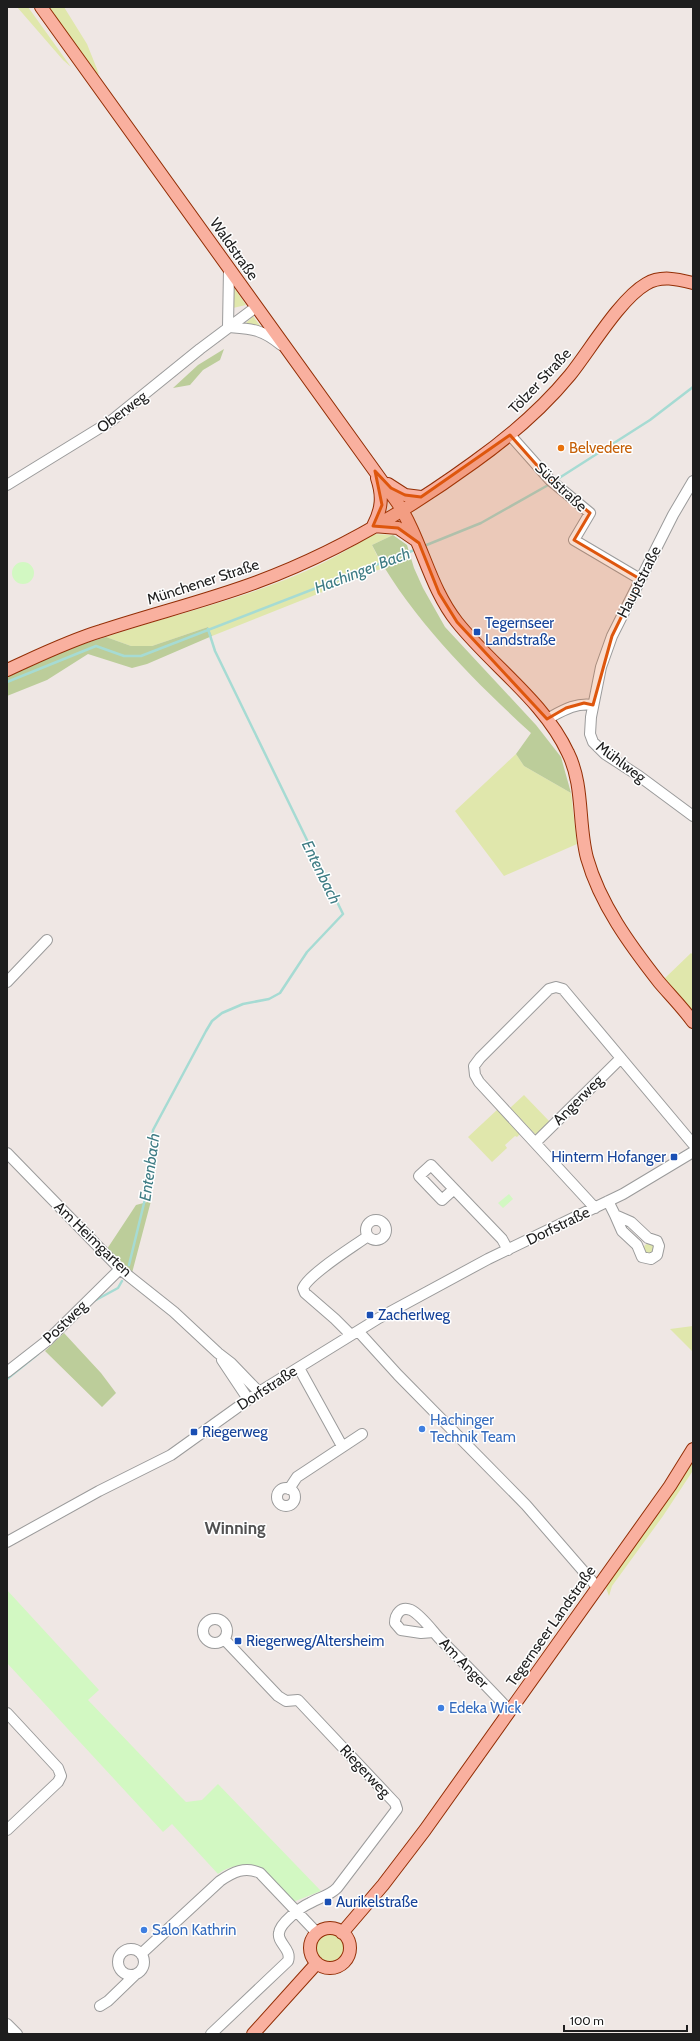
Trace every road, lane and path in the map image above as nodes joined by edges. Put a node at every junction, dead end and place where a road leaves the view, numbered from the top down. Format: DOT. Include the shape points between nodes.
graph roads {
  1 [pos="41,7"];
  2 [pos="228,269"];
  3 [pos="693,283"];
  4 [pos="256,306"];
  5 [pos="228,327"];
  6 [pos="288,352"];
  7 [pos="510,435"];
  8 [pos="375,471"];
  9 [pos="693,481"];
  10 [pos="7,485"];
  11 [pos="421,497"];
  12 [pos="402,509"];
  13 [pos="373,526"];
  14 [pos="419,543"];
  15 [pos="640,579"];
  16 [pos="7,670"];
  17 [pos="597,688"];
  18 [pos="593,704"];
  19 [pos="547,720"];
  20 [pos="693,816"];
  21 [pos="47,940"];
  22 [pos="7,982"];
  23 [pos="693,1022"];
  24 [pos="621,1058"];
  25 [pos="536,1142"];
  26 [pos="693,1144"];
  27 [pos="693,1152"];
  28 [pos="7,1153"];
  29 [pos="454,1189"];
  30 [pos="608,1201"];
  31 [pos="595,1208"];
  32 [pos="615,1215"];
  33 [pos="368,1236"];
  34 [pos="508,1250"];
  35 [pos="120,1269"];
  36 [pos="354,1333"];
  37 [pos="218,1353"];
  38 [pos="299,1368"];
  39 [pos="7,1372"];
  40 [pos="258,1392"];
  41 [pos="248,1399"];
  42 [pos="362,1434"];
  43 [pos="342,1446"];
  44 [pos="693,1449"];
  45 [pos="288,1488"];
  46 [pos="7,1542"];
  47 [pos="598,1588"];
  48 [pos="434,1632"];
  49 [pos="224,1639"];
  50 [pos="510,1711"];
  51 [pos="7,1713"];
  52 [pos="7,1830"];
  53 [pos="298,1912"];
  54 [pos="316,1933"];
  55 [pos="342,1933"];
  56 [pos="141,1954"];
  57 [pos="317,1963"];
  58 [pos="136,1974"];
  59 [pos="100,2006"];
  60 [pos="7,2024"];
  61 [pos="17,2034"];
  62 [pos="211,2034"];
  63 [pos="253,2034"];
  1 -- 2 [label="main road, Waldstraße"];
  2 -- 4 [label="main road, Waldstraße"];
  2 -- 5 [label="street"];
  3 -- 7 [label="main road, Tölzer Straße" via="675,279 654,280 633,294 568,377 532,416"];
  4 -- 5 [label="street, Oberweg"];
  4 -- 6 [label="main road, Waldstraße"];
  5 -- 6 [label="street" via="250,329 268,335"];
  5 -- 10 [label="street, Oberweg" via="111,421"];
  6 -- 8 [label="main road, Waldstraße"];
  7 -- 11 [label="main road, Tölzer Straße"];
  7 -- 15 [label="street, Südstraße" via="553,482 590,513 574,540"];
  8 -- 11 [label="main road" via="391,488 405,495"];
  8 -- 12 [label="main road, Waldstraße"];
  8 -- 13 [label="main road" via="382,505"];
  9 -- 15 [label="street, Hauptstraße"];
  11 -- 12 [label="main road, Tölzer Straße"];
  12 -- 13 [label="main road, Münchener Straße"];
  12 -- 14 [label="main road"];
  13 -- 14 [label="main road" via="398,528"];
  13 -- 16 [label="main road, Münchener Straße" via="302,564 262,580 101,630"];
  14 -- 19 [label="main road" via="439,593 457,622"];
  15 -- 17 [label="street, Hauptstraße" via="612,636"];
  17 -- 18 [label="street, Mühlweg"];
  18 -- 19 [label="street" via="584,703 566,708"];
  18 -- 20 [label="street, Mühlweg" via="590,734 597,747"];
  19 -- 23 [label="main road" via="569,753 575,772 587,857 607,907 639,955"];
  21 -- 22 [label="street"];
  24 -- 25 [label="street, Angerweg"];
  24 -- 25 [label="street" via="563,989 556,987 549,990 538,1000 474,1066 479,1082"];
  24 -- 26 [label="street"];
  25 -- 31 [label="street"];
  27 -- 30 [label="street, Dorfstraße"];
  28 -- 35 [label="street, Am Heimgarten"];
  29 -- 34 [label="street, Dorfstraße" via="502,1239"];
  30 -- 31 [label="street, Dorfstraße"];
  30 -- 32 [label="street, Dorfstraße"];
  31 -- 34 [label="street, Dorfstraße"];
  32 -- 32 [label="street, Dorfstraße" via="622,1231 637,1245 642,1257 650,1259 657,1255 659,1246 656,1241 648,1238 631,1222"];
  33 -- 36 [label="street" via="305,1282 303,1288 305,1293"];
  34 -- 36 [label="street, Dorfstraße"];
  35 -- 37 [label="street, Am Heimgarten" via="174,1312"];
  35 -- 39 [label="street, Postweg" via="48,1340"];
  36 -- 38 [label="street, Dorfstraße"];
  36 -- 47 [label="street" via="526,1505"];
  37 -- 40 [label="street, Am Heimgarten"];
  37 -- 41 [label="street, Am Heimgarten"];
  38 -- 40 [label="street, Dorfstraße"];
  38 -- 43 [label="street"];
  40 -- 41 [label="street, Dorfstraße"];
  41 -- 46 [label="street, Dorfstraße" via="171,1455"];
  42 -- 43 [label="street"];
  43 -- 45 [label="street" via="297,1477"];
  44 -- 47 [label="main road, Tegernseer Landstraße"];
  47 -- 50 [label="main road, Tegernseer Landstraße"];
  48 -- 50 [label="street, Am Anger"];
  49 -- 53 [label="street, Riegerweg" via="278,1696 286,1701 298,1700 395,1803 397,1809 330,1896 309,1903"];
  50 -- 55 [label="main road, Tegernseer Landstraße" via="383,1885"];
  51 -- 52 [label="street" via="58,1768 61,1776 58,1782"];
  53 -- 54 [label="street"];
  53 -- 56 [label="street" via="260,1873 252,1869 240,1870 220,1881"];
  53 -- 62 [label="street" via="282,1924 279,1932 279,1938 289,1956 288,1961"];
  54 -- 55 [label="main road" via="332,1928"];
  54 -- 57 [label="main road" via="310,1948"];
  55 -- 57 [label="main road" via="349,1943 345,1961 328,1968"];
  56 -- 58 [label="street" via="144,1965"];
  56 -- 58 [label="street" via="130,1949 120,1957 120,1970 127,1975"];
  57 -- 63 [label="main road"];
  58 -- 59 [label="street"];
  60 -- 61 [label="street"];
}
